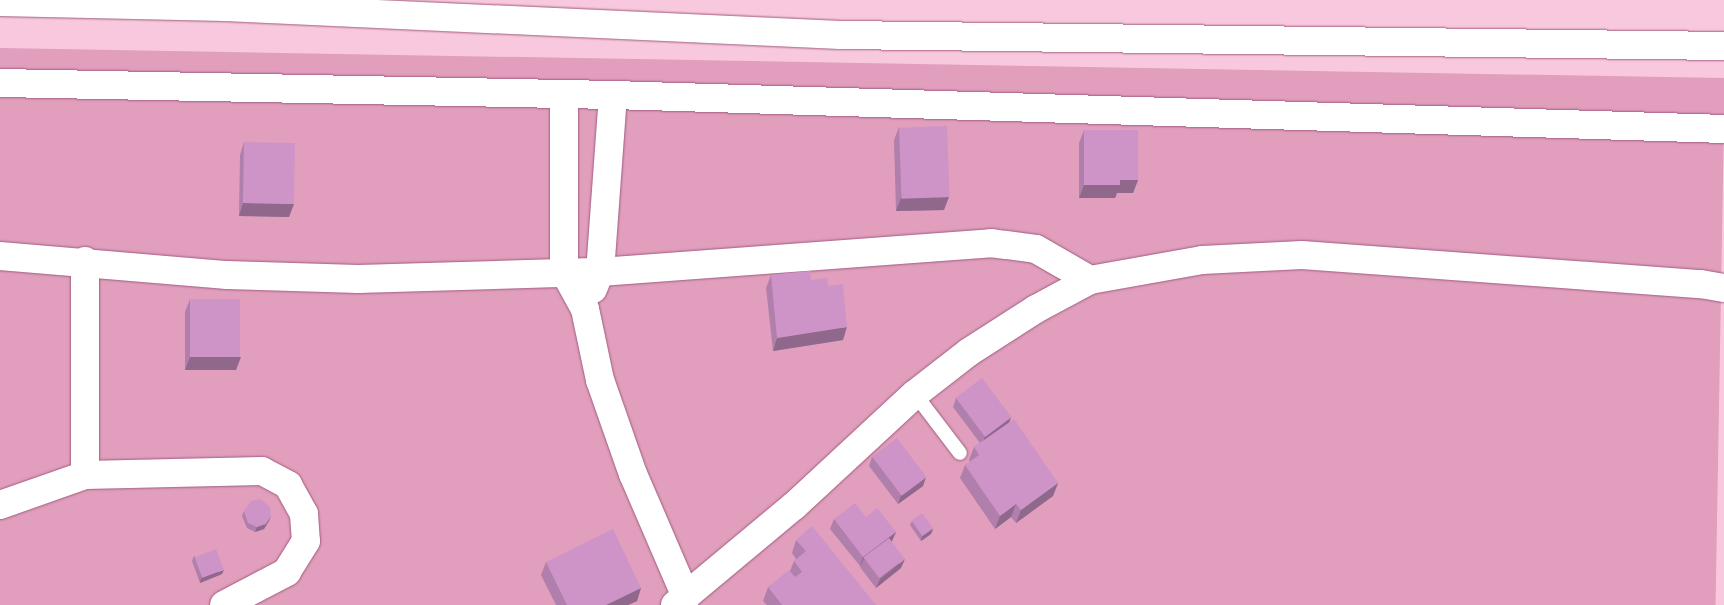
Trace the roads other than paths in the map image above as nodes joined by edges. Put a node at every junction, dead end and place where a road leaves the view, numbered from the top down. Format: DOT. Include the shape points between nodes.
graph roads {
  1 [pos="0,2"];
  2 [pos="1724,46"];
  3 [pos="0,83"];
  4 [pos="564,95"];
  5 [pos="613,95"];
  6 [pos="1724,129"];
  7 [pos="0,256"];
  8 [pos="84,261"];
  9 [pos="564,271"];
  10 [pos="600,272"];
  11 [pos="1090,280"];
  12 [pos="1724,288"];
  13 [pos="585,309"];
  14 [pos="915,394"];
  15 [pos="960,453"];
  16 [pos="85,475"];
  17 [pos="0,505"];
  18 [pos="680,601"];
  19 [pos="224,605"];
  1 -- 2 [label="street" via="234,8 840,35"];
  3 -- 4 [label="street"];
  4 -- 5 [label="street"];
  4 -- 9 [label="street"];
  5 -- 6 [label="street"];
  5 -- 10 [label="street"];
  7 -- 8 [label="street"];
  8 -- 9 [label="street" via="227,275 358,279"];
  8 -- 16 [label="street"];
  9 -- 10 [label="street"];
  9 -- 13 [label="street"];
  10 -- 11 [label="street" via="991,243 1036,249"];
  10 -- 13 [label="street"];
  11 -- 12 [label="street" via="1202,260 1302,255"];
  11 -- 14 [label="street" via="976,347"];
  13 -- 18 [label="street" via="600,380"];
  14 -- 15 [label="lane"];
  14 -- 18 [label="street" via="794,506"];
  16 -- 17 [label="street"];
  16 -- 19 [label="street" via="262,471 288,485 304,514 306,541 287,572"];
}
